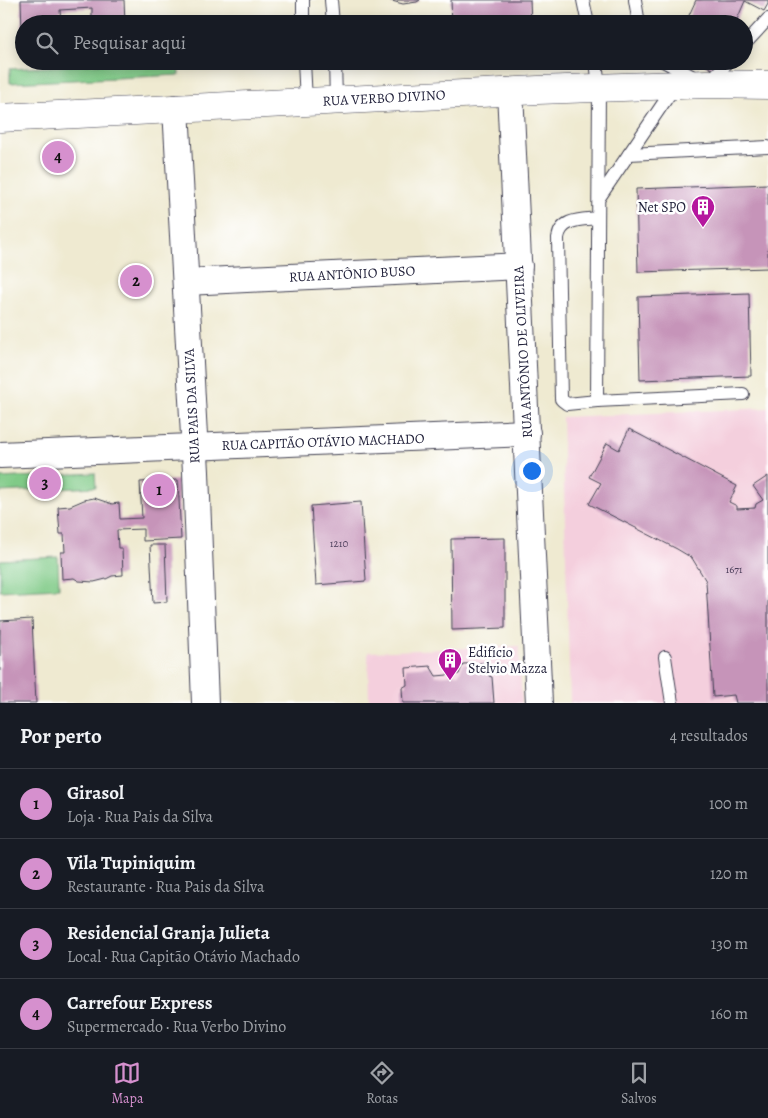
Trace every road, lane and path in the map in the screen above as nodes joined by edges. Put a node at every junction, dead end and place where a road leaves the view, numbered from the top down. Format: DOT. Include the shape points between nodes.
graph roads {
  1 [pos="302,0"];
  2 [pos="331,0"];
  3 [pos="583,0"];
  4 [pos="635,0"];
  5 [pos="303,15"];
  6 [pos="332,15"];
  7 [pos="586,15"];
  8 [pos="638,15"];
  9 [pos="768,19"];
  10 [pos="753,35"];
  11 [pos="304,70"];
  12 [pos="335,70"];
  13 [pos="720,70"];
  14 [pos="665,72"];
  15 [pos="597,74"];
  16 [pos="707,84"];
  17 [pos="768,85"];
  18 [pos="510,91"];
  19 [pos="336,100"];
  20 [pos="306,102"];
  21 [pos="176,108"];
  22 [pos="0,118"];
  23 [pos="768,148"];
  24 [pos="629,154"];
  25 [pos="599,198"];
  26 [pos="598,218"];
  27 [pos="519,266"];
  28 [pos="186,282"];
  29 [pos="743,394"];
  30 [pos="597,402"];
  31 [pos="527,433"];
  32 [pos="194,447"];
  33 [pos="0,455"];
  34 [pos="665,658"];
  35 [pos="205,703"];
  36 [pos="539,703"];
  37 [pos="672,703"];
  1 -- 5 [label="lane"];
  2 -- 6 [label="lane"];
  3 -- 7 [label="lane"];
  4 -- 8 [label="lane"];
  9 -- 10 [label="lane"];
  11 -- 20 [label="lane"];
  12 -- 19 [label="lane"];
  13 -- 16 [label="lane"];
  14 -- 15 [label="street, RUA VERBO DIVINO"];
  14 -- 16 [label="street, RUA VERBO DIVINO"];
  14 -- 24 [label="lane"];
  15 -- 18 [label="street, RUA VERBO DIVINO"];
  15 -- 25 [label="lane"];
  16 -- 17 [label="street, RUA VERBO DIVINO"];
  18 -- 19 [label="street, RUA VERBO DIVINO"];
  18 -- 27 [label="street, RUA ANTÔNIO DE OLIVEIRA"];
  19 -- 20 [label="street, RUA VERBO DIVINO"];
  20 -- 21 [label="street, RUA VERBO DIVINO"];
  21 -- 22 [label="street, RUA VERBO DIVINO"];
  21 -- 28 [label="street, RUA PAIS DA SILVA"];
  23 -- 24 [label="lane"];
  24 -- 25 [label="lane"];
  25 -- 26 [label="lane"];
  26 -- 30 [label="lane"];
  26 -- 30 [label="lane" via="570,222 561,228 558,238 561,399 567,404"];
  27 -- 28 [label="street, RUA ANTÔNIO BUSO"];
  27 -- 31 [label="street, RUA ANTÔNIO DE OLIVEIRA"];
  28 -- 32 [label="street, RUA PAIS DA SILVA"];
  29 -- 30 [label="lane"];
  31 -- 32 [label="street, RUA CAPITÃO OTÁVIO MACHADO"];
  31 -- 36 [label="street, RUA ANTÔNIO DE OLIVEIRA"];
  32 -- 33 [label="street, RUA CAPITÃO OTÁVIO MACHADO"];
  32 -- 35 [label="street, RUA PAIS DA SILVA"];
  34 -- 37 [label="lane"];
}
